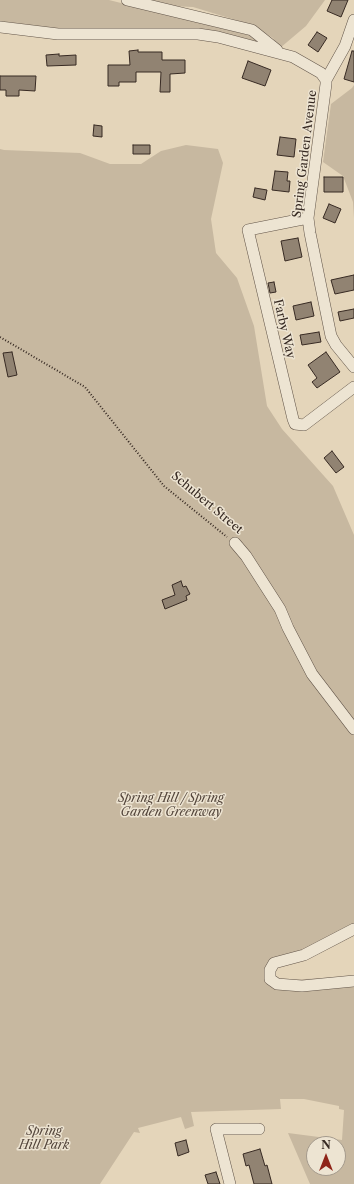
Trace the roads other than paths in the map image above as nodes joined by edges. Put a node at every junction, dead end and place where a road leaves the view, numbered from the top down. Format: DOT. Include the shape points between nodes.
graph roads {
  1 [pos="127,0"];
  2 [pos="354,20"];
  3 [pos="0,27"];
  4 [pos="280,53"];
  5 [pos="326,80"];
  6 [pos="308,218"];
  7 [pos="354,367"];
  8 [pos="354,387"];
  9 [pos="235,543"];
  10 [pos="354,729"];
  11 [pos="354,930"];
  12 [pos="354,981"];
  13 [pos="259,1129"];
  14 [pos="230,1184"];
  1 -- 4 [label="street" via="252,30"];
  2 -- 5 [label="street" via="345,46"];
  3 -- 4 [label="street, Spring Garden Avenue" via="58,34 198,34"];
  4 -- 5 [label="street, Spring Garden Avenue" via="294,57 321,73"];
  5 -- 6 [label="street, Spring Garden Avenue"];
  6 -- 7 [label="street, Spring Garden Avenue" via="331,336"];
  6 -- 8 [label="street, Farby Way" via="248,230 292,419 295,424 304,425"];
  9 -- 10 [label="street, Schubert Street" via="280,609 312,674"];
  11 -- 12 [label="street" via="304,955 274,963 270,970 270,979 277,984 302,986"];
  13 -- 14 [label="street" via="216,1129"];
}
